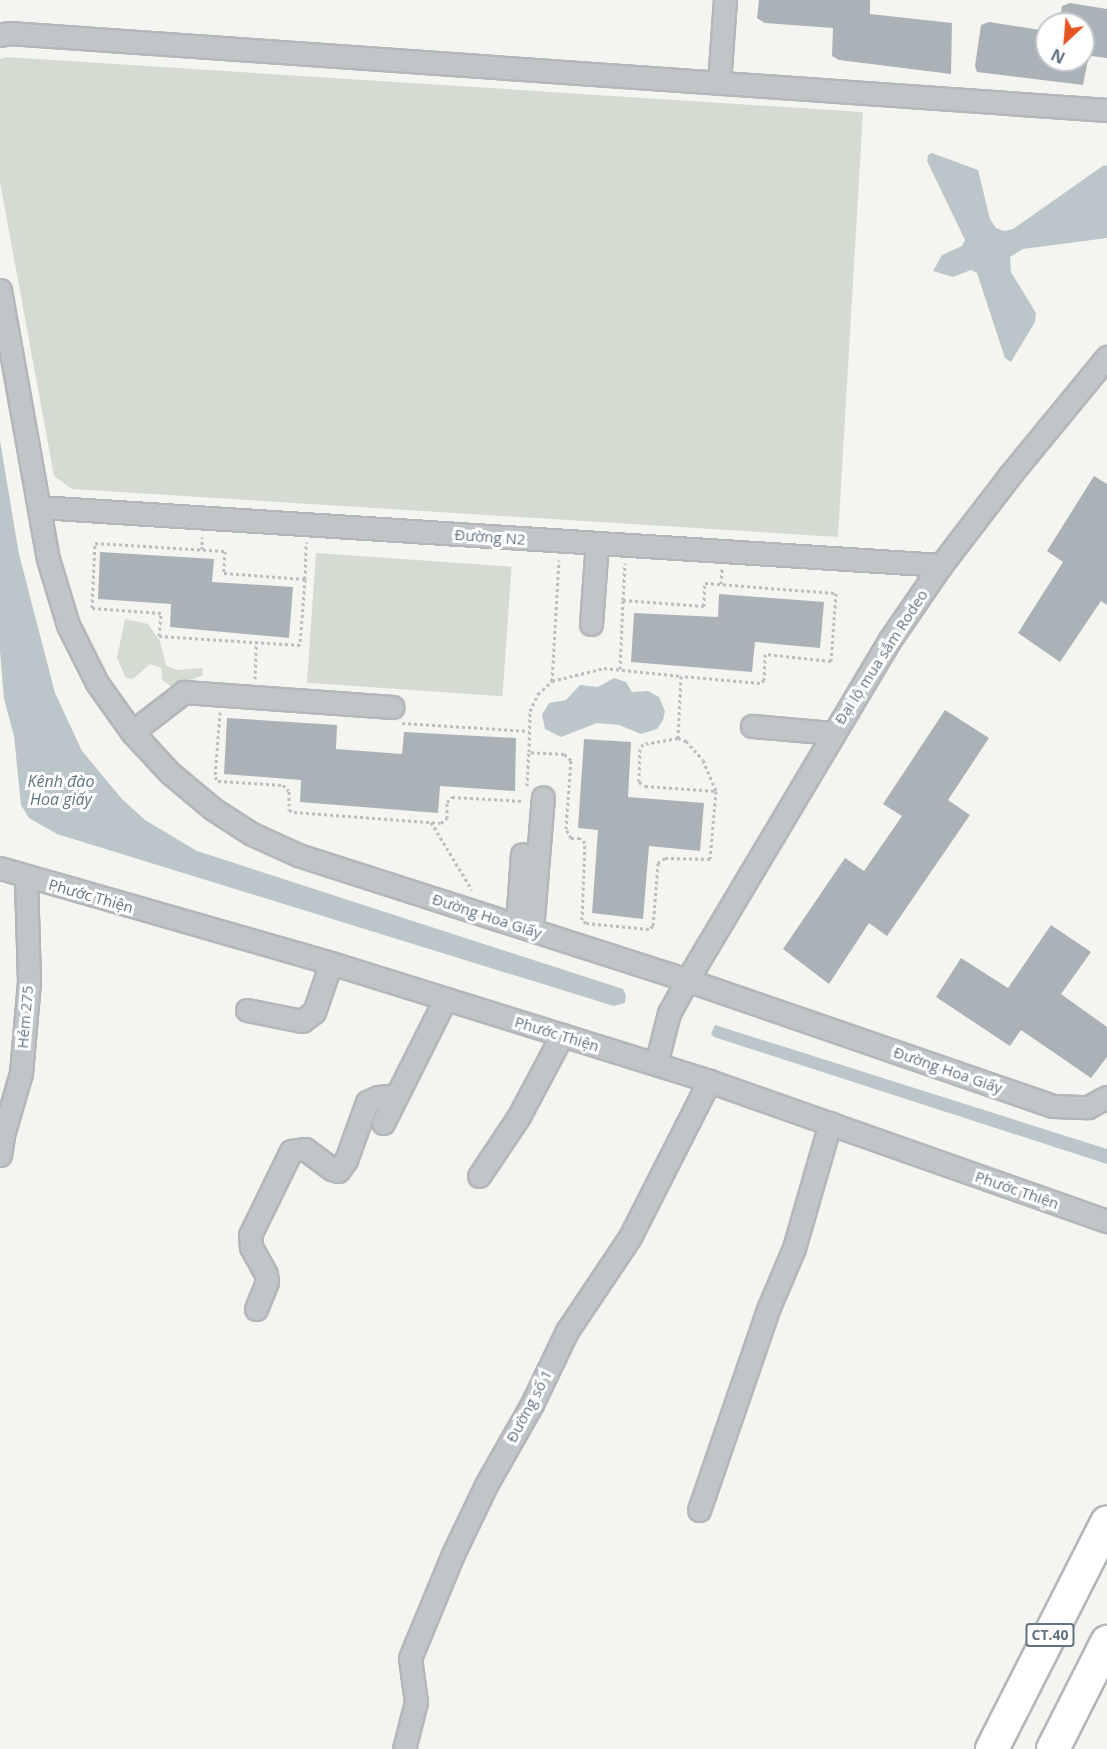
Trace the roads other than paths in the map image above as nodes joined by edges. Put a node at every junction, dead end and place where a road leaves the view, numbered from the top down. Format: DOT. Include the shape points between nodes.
graph roads {
  1 [pos="725,0"];
  2 [pos="0,35"];
  3 [pos="719,83"];
  4 [pos="1107,110"];
  5 [pos="0,290"];
  6 [pos="1107,357"];
  7 [pos="39,507"];
  8 [pos="597,543"];
  9 [pos="941,565"];
  10 [pos="591,624"];
  11 [pos="392,714"];
  12 [pos="752,726"];
  13 [pos="132,732"];
  14 [pos="832,733"];
  15 [pos="543,797"];
  16 [pos="522,854"];
  17 [pos="0,868"];
  18 [pos="26,877"];
  19 [pos="525,928"];
  20 [pos="331,963"];
  21 [pos="687,980"];
  22 [pos="445,999"];
  23 [pos="247,1010"];
  24 [pos="562,1035"];
  25 [pos="656,1064"];
  26 [pos="708,1080"];
  27 [pos="396,1095"];
  28 [pos="1107,1097"];
  29 [pos="383,1123"];
  30 [pos="830,1123"];
  31 [pos="1,1142"];
  32 [pos="479,1176"];
  33 [pos="1107,1221"];
  34 [pos="256,1309"];
  35 [pos="699,1510"];
  36 [pos="1107,1522"];
  37 [pos="1107,1642"];
  38 [pos="404,1749"];
  39 [pos="992,1749"];
  40 [pos="1053,1749"];
  1 -- 3 [label="street"];
  2 -- 3 [label="street"];
  3 -- 4 [label="street"];
  5 -- 7 [label="street, Đường Hoa Giấy"];
  6 -- 9 [label="street, Đại lộ mua sắm Rodeo"];
  7 -- 8 [label="street, Đường N2"];
  7 -- 13 [label="street, Đường Hoa Giấy" via="48,559 68,625 97,683"];
  8 -- 9 [label="street, Đường N2"];
  8 -- 10 [label="street"];
  9 -- 14 [label="street, Đại lộ mua sắm Rodeo"];
  11 -- 13 [label="street" via="255,696 184,692"];
  12 -- 14 [label="street"];
  13 -- 19 [label="street, Đường Hoa Giấy" via="192,792 252,834 298,855"];
  14 -- 21 [label="street, Đại lộ mua sắm Rodeo"];
  15 -- 19 [label="street"];
  16 -- 19 [label="street"];
  17 -- 18 [label="street, Phước Thiện"];
  18 -- 20 [label="street, Phước Thiện"];
  18 -- 31 [label="street, Hẻm 275" via="29,981 22,1062"];
  19 -- 21 [label="street, Đường Hoa Giấy"];
  20 -- 22 [label="street, Phước Thiện"];
  20 -- 23 [label="street" via="314,1012 302,1021"];
  21 -- 25 [label="street, Đại lộ mua sắm Rodeo" via="669,1013"];
  21 -- 28 [label="street, Đường Hoa Giấy" via="1053,1106 1088,1107"];
  22 -- 24 [label="street, Phước Thiện"];
  22 -- 27 [label="street"];
  24 -- 25 [label="street, Phước Thiện"];
  24 -- 32 [label="street" via="519,1116"];
  25 -- 26 [label="street, Phước Thiện"];
  26 -- 30 [label="street, Phước Thiện"];
  26 -- 38 [label="street, Đường số 1" via="630,1237 567,1330 453,1554 410,1658 417,1702"];
  27 -- 29 [label="street"];
  27 -- 34 [label="street" via="367,1102 338,1171 305,1149 291,1151 250,1235 250,1247 267,1282"];
  30 -- 33 [label="street, Phước Thiện"];
  30 -- 35 [label="street" via="794,1248 769,1307"];
  36 -- 39 [label="highway, CT.40"];
  37 -- 40 [label="highway"];
}
